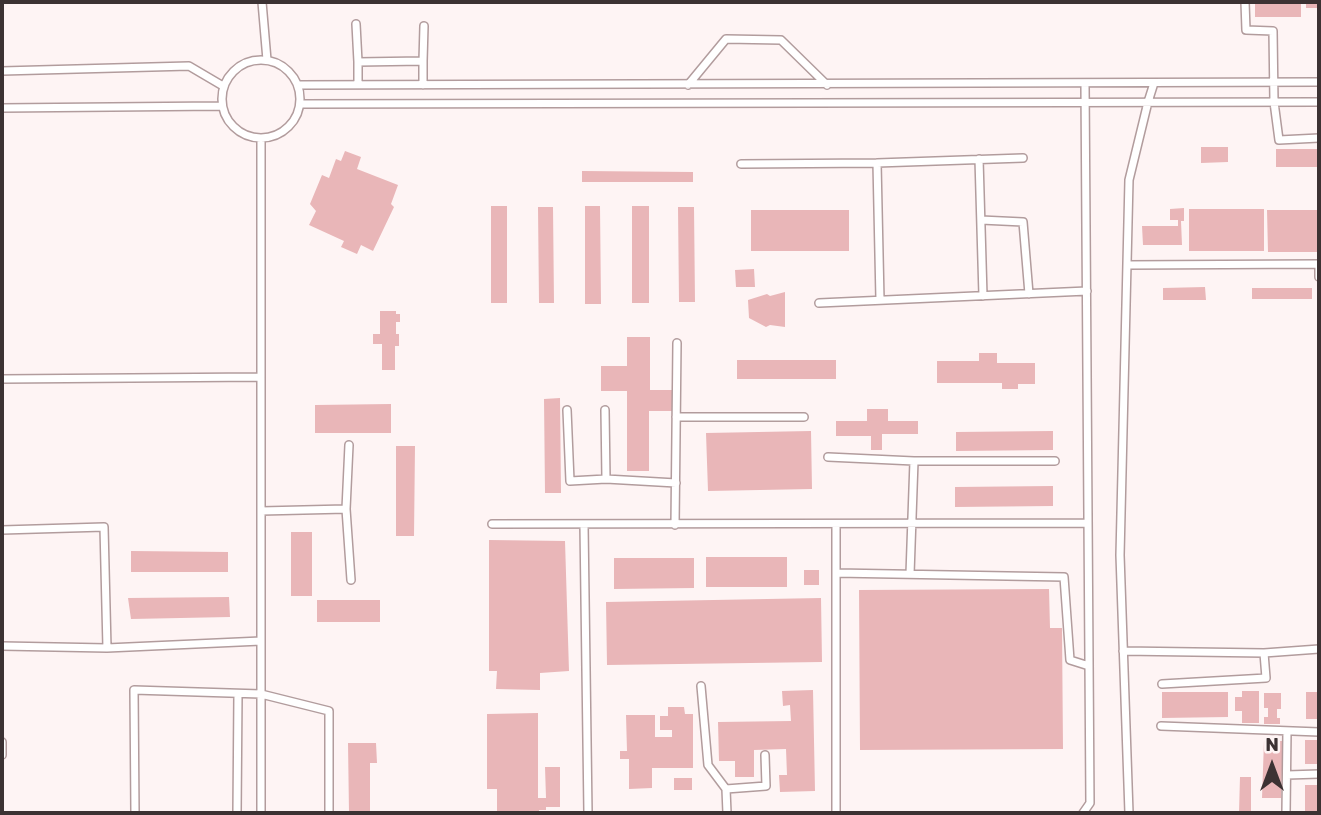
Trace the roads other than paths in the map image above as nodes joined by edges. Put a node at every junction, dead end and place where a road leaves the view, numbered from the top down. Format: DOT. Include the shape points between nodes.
graph roads {
  1 [pos="1245,2"];
  2 [pos="262,4"];
  3 [pos="356,24"];
  4 [pos="424,26"];
  5 [pos="267,60"];
  6 [pos="423,61"];
  7 [pos="358,62"];
  8 [pos="2,71"];
  9 [pos="1319,82"];
  10 [pos="1154,83"];
  11 [pos="1273,83"];
  12 [pos="1085,84"];
  13 [pos="299,85"];
  14 [pos="358,85"];
  15 [pos="423,85"];
  16 [pos="688,85"];
  17 [pos="827,85"];
  18 [pos="223,86"];
  19 [pos="1148,102"];
  20 [pos="1274,102"];
  21 [pos="1319,102"];
  22 [pos="1085,103"];
  23 [pos="301,104"];
  24 [pos="221,106"];
  25 [pos="2,108"];
  26 [pos="1319,138"];
  27 [pos="261,139"];
  28 [pos="1023,158"];
  29 [pos="979,159"];
  30 [pos="877,163"];
  31 [pos="741,164"];
  32 [pos="981,220"];
  33 [pos="1319,264"];
  34 [pos="1127,265"];
  35 [pos="1319,276"];
  36 [pos="1087,291"];
  37 [pos="1028,294"];
  38 [pos="983,296"];
  39 [pos="880,300"];
  40 [pos="819,303"];
  41 [pos="677,343"];
  42 [pos="261,377"];
  43 [pos="2,379"];
  44 [pos="567,410"];
  45 [pos="604,410"];
  46 [pos="676,417"];
  47 [pos="804,417"];
  48 [pos="349,445"];
  49 [pos="828,457"];
  50 [pos="914,461"];
  51 [pos="1055,461"];
  52 [pos="606,479"];
  53 [pos="676,483"];
  54 [pos="346,509"];
  55 [pos="261,511"];
  56 [pos="1088,523"];
  57 [pos="492,524"];
  58 [pos="836,524"];
  59 [pos="911,524"];
  60 [pos="584,525"];
  61 [pos="676,525"];
  62 [pos="2,530"];
  63 [pos="836,573"];
  64 [pos="910,574"];
  65 [pos="351,580"];
  66 [pos="261,641"];
  67 [pos="2,646"];
  68 [pos="107,648"];
  69 [pos="1319,649"];
  70 [pos="1123,651"];
  71 [pos="1264,653"];
  72 [pos="1089,666"];
  73 [pos="1162,684"];
  74 [pos="701,686"];
  75 [pos="238,694"];
  76 [pos="261,694"];
  77 [pos="1161,726"];
  78 [pos="1287,731"];
  79 [pos="1319,732"];
  80 [pos="2,742"];
  81 [pos="2,755"];
  82 [pos="765,755"];
  83 [pos="1319,774"];
  84 [pos="1287,775"];
  85 [pos="726,789"];
  86 [pos="135,813"];
  87 [pos="237,813"];
  88 [pos="261,813"];
  89 [pos="329,813"];
  90 [pos="588,813"];
  91 [pos="727,813"];
  92 [pos="836,813"];
  93 [pos="1083,813"];
  94 [pos="1129,813"];
  95 [pos="1286,813"];
  1 -- 11 [label="lane" via="1245,30 1273,31"];
  2 -- 5 [label="lane"];
  3 -- 7 [label="lane"];
  4 -- 6 [label="lane"];
  5 -- 13 [label="lane" via="280,64"];
  5 -- 18 [label="lane" via="248,61 233,71"];
  6 -- 7 [label="lane"];
  6 -- 15 [label="lane"];
  7 -- 14 [label="lane"];
  8 -- 18 [label="lane" via="189,66"];
  9 -- 11 [label="lane"];
  10 -- 11 [label="lane"];
  10 -- 12 [label="lane"];
  10 -- 19 [label="lane"];
  11 -- 20 [label="lane"];
  12 -- 17 [label="lane"];
  12 -- 22 [label="lane"];
  13 -- 14 [label="lane"];
  13 -- 23 [label="lane"];
  14 -- 15 [label="lane"];
  15 -- 16 [label="lane"];
  16 -- 17 [label="lane"];
  16 -- 17 [label="lane" via="726,39 781,40"];
  18 -- 24 [label="lane"];
  19 -- 20 [label="lane"];
  19 -- 22 [label="lane"];
  19 -- 34 [label="lane" via="1129,180"];
  20 -- 21 [label="lane"];
  20 -- 26 [label="lane" via="1279,140"];
  22 -- 23 [label="lane"];
  22 -- 36 [label="lane"];
  23 -- 27 [label="lane" via="287,128"];
  24 -- 25 [label="lane"];
  24 -- 27 [label="lane" via="235,129"];
  27 -- 42 [label="lane"];
  28 -- 29 [label="lane"];
  29 -- 30 [label="lane"];
  29 -- 32 [label="lane"];
  30 -- 31 [label="lane"];
  30 -- 39 [label="lane"];
  32 -- 37 [label="lane" via="1023,222"];
  32 -- 38 [label="lane"];
  33 -- 34 [label="lane"];
  33 -- 35 [label="lane"];
  34 -- 70 [label="lane" via="1120,555"];
  36 -- 37 [label="lane"];
  36 -- 56 [label="lane"];
  37 -- 38 [label="lane"];
  38 -- 39 [label="lane"];
  39 -- 40 [label="lane"];
  41 -- 46 [label="lane"];
  42 -- 43 [label="lane"];
  42 -- 55 [label="lane"];
  44 -- 52 [label="lane" via="570,481"];
  45 -- 52 [label="lane"];
  46 -- 47 [label="lane"];
  46 -- 53 [label="lane"];
  48 -- 54 [label="lane"];
  49 -- 50 [label="lane"];
  50 -- 51 [label="lane"];
  50 -- 59 [label="lane"];
  52 -- 53 [label="lane"];
  53 -- 61 [label="lane"];
  54 -- 55 [label="lane"];
  54 -- 65 [label="lane"];
  55 -- 66 [label="lane"];
  56 -- 59 [label="lane"];
  56 -- 72 [label="lane"];
  57 -- 60 [label="lane"];
  58 -- 59 [label="lane"];
  58 -- 61 [label="lane"];
  58 -- 63 [label="lane"];
  59 -- 64 [label="lane"];
  60 -- 61 [label="lane"];
  60 -- 90 [label="lane"];
  62 -- 68 [label="lane" via="104,527"];
  63 -- 64 [label="lane"];
  63 -- 92 [label="lane"];
  64 -- 72 [label="lane" via="1063,576 1070,660"];
  66 -- 68 [label="lane"];
  66 -- 76 [label="lane"];
  67 -- 68 [label="lane"];
  69 -- 71 [label="lane"];
  70 -- 71 [label="lane"];
  70 -- 94 [label="lane"];
  71 -- 73 [label="lane" via="1266,678"];
  72 -- 93 [label="lane" via="1090,803"];
  74 -- 85 [label="lane" via="708,765"];
  75 -- 76 [label="lane"];
  75 -- 86 [label="lane" via="134,690"];
  75 -- 87 [label="lane"];
  76 -- 88 [label="lane"];
  76 -- 89 [label="lane" via="330,710"];
  77 -- 78 [label="lane"];
  78 -- 79 [label="lane"];
  78 -- 84 [label="lane"];
  80 -- 81 [label="lane"];
  82 -- 85 [label="lane" via="766,786"];
  83 -- 84 [label="lane"];
  84 -- 95 [label="lane"];
  85 -- 91 [label="lane"];
}
